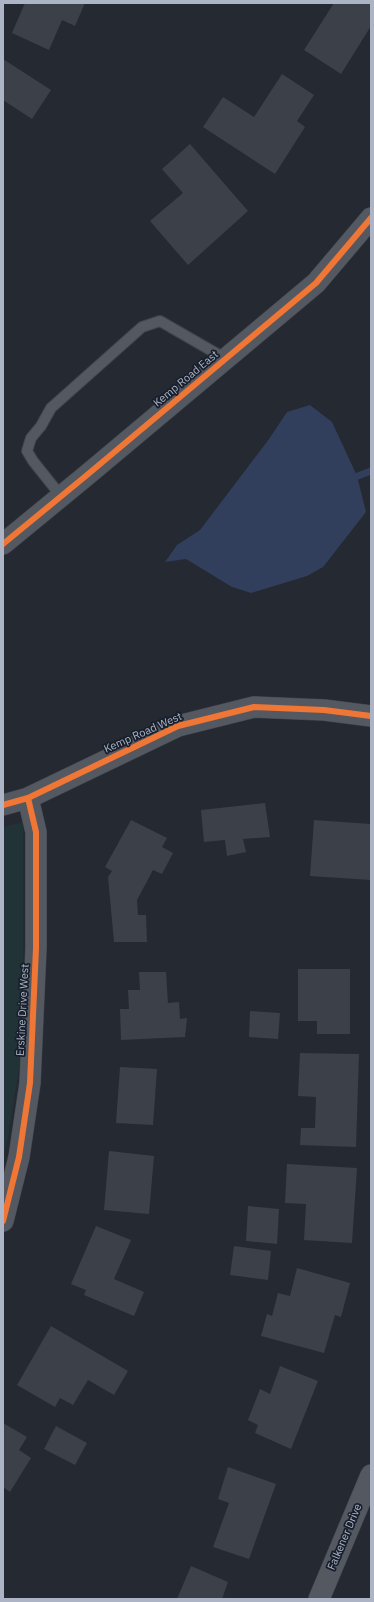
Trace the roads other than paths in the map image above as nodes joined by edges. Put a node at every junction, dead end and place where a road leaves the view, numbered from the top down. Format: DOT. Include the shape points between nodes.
graph roads {
  1 [pos="371,218"];
  2 [pos="226,359"];
  3 [pos="62,496"];
  4 [pos="3,544"];
  5 [pos="371,716"];
  6 [pos="28,798"];
  7 [pos="3,805"];
  8 [pos="3,1221"];
  9 [pos="371,1475"];
  10 [pos="320,1599"];
  1 -- 2 [label="street, Kemp Road East" via="316,283"];
  2 -- 3 [label="street, Kemp Road East"];
  2 -- 3 [label="lane" via="160,321 142,327 51,408 31,438 27,451"];
  3 -- 4 [label="street, Kemp Road East"];
  5 -- 6 [label="street, Kemp Road West" via="324,710 254,707 178,726"];
  6 -- 7 [label="street, Kemp Road West"];
  6 -- 8 [label="street, Erskine Drive West" via="36,832 36,948 30,1083 19,1157"];
  9 -- 10 [label="street, Falkener Drive"];
}
